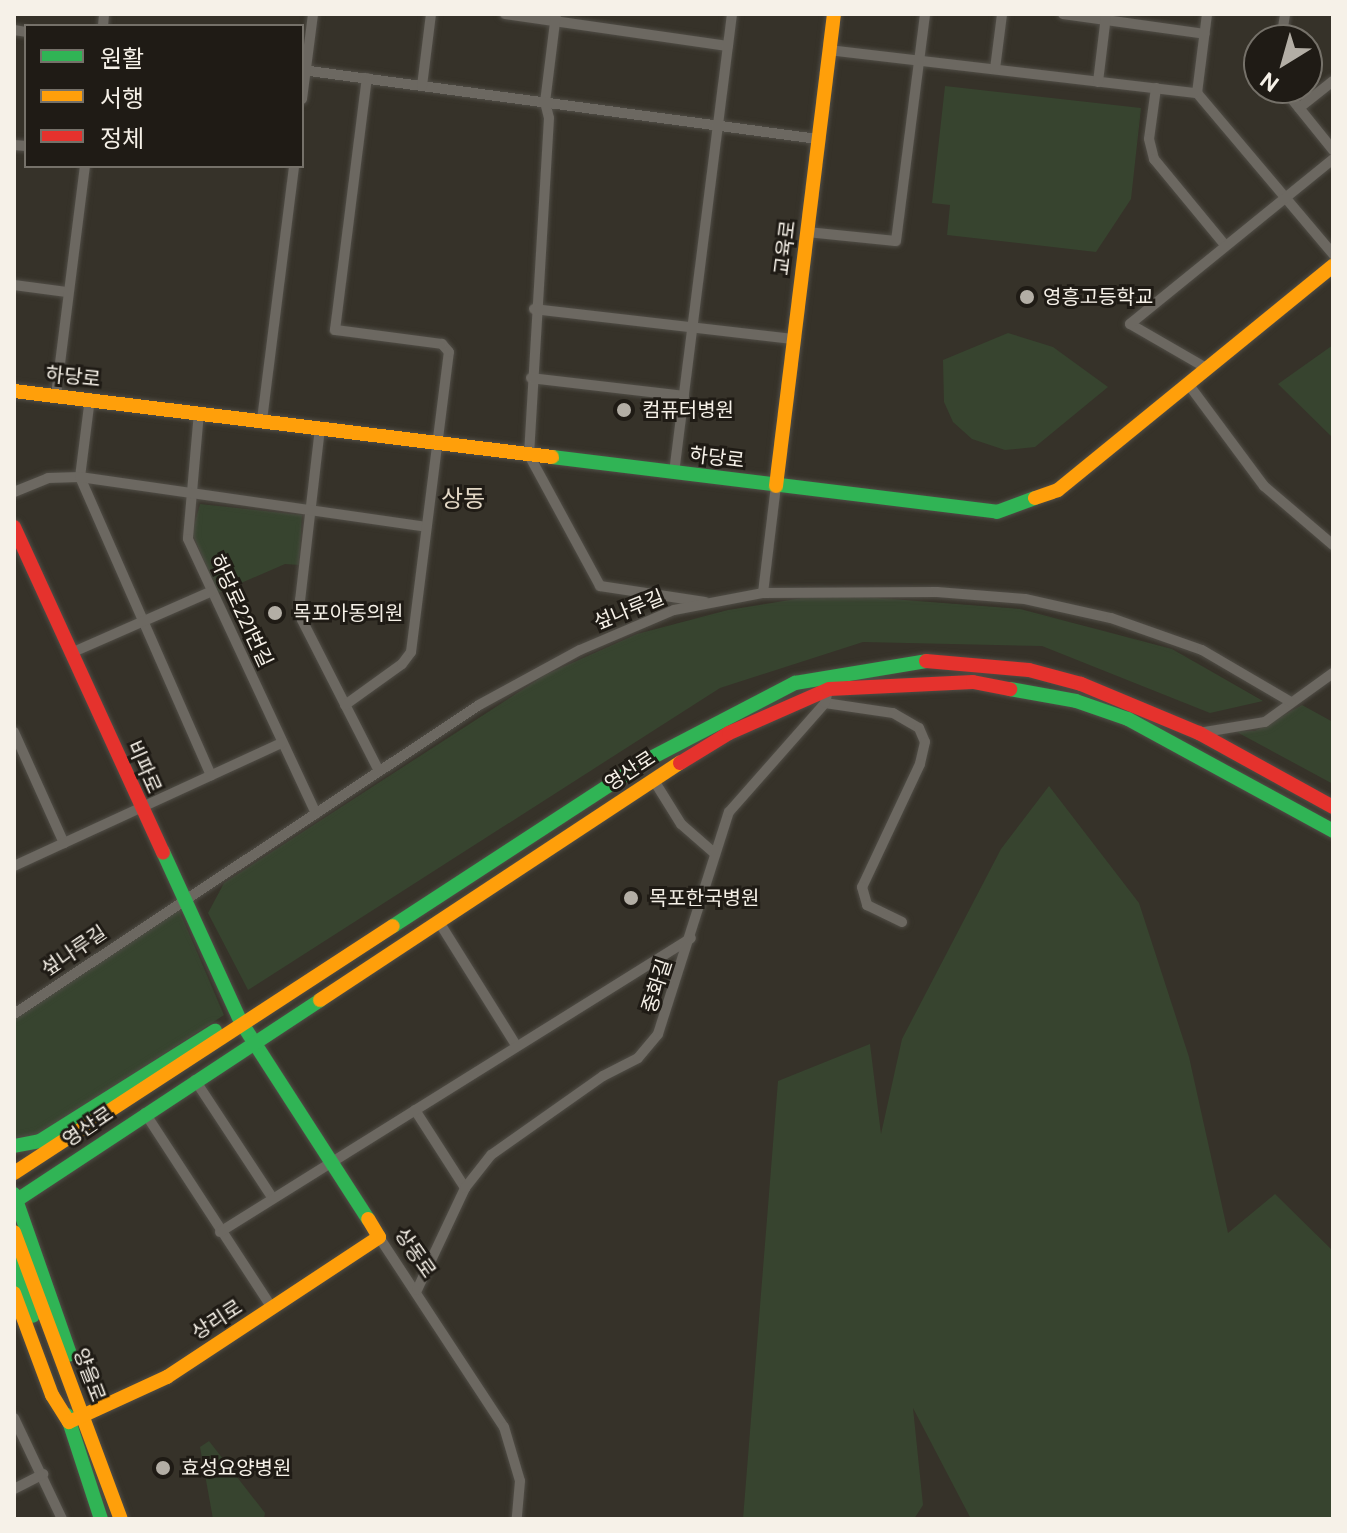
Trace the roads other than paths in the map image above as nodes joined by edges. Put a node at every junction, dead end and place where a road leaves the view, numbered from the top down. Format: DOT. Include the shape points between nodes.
graph roads {
  1 [pos="313,14"];
  2 [pos="431,14"];
  3 [pos="505,14"];
  4 [pos="732,14"];
  5 [pos="834,14"];
  6 [pos="925,14"];
  7 [pos="1002,14"];
  8 [pos="1063,14"];
  9 [pos="1207,14"];
  10 [pos="1106,17"];
  11 [pos="555,18"];
  12 [pos="1205,34"];
  13 [pos="728,46"];
  14 [pos="829,50"];
  15 [pos="919,60"];
  16 [pos="995,69"];
  17 [pos="304,70"];
  18 [pos="367,78"];
  19 [pos="1333,81"];
  20 [pos="1098,82"];
  21 [pos="422,86"];
  22 [pos="1156,88"];
  23 [pos="1197,93"];
  24 [pos="545,102"];
  25 [pos="1296,104"];
  26 [pos="1299,108"];
  27 [pos="718,126"];
  28 [pos="818,139"];
  29 [pos="1333,150"];
  30 [pos="1333,159"];
  31 [pos="85,168"];
  32 [pos="294,168"];
  33 [pos="1286,196"];
  34 [pos="807,232"];
  35 [pos="1225,245"];
  36 [pos="1333,254"];
  37 [pos="1333,266"];
  38 [pos="14,285"];
  39 [pos="67,292"];
  40 [pos="534,309"];
  41 [pos="693,327"];
  42 [pos="794,339"];
  43 [pos="1208,369"];
  44 [pos="531,378"];
  45 [pos="1189,385"];
  46 [pos="14,391"];
  47 [pos="56,395"];
  48 [pos="684,396"];
  49 [pos="90,398"];
  50 [pos="199,412"];
  51 [pos="262,420"];
  52 [pos="320,428"];
  53 [pos="437,443"];
  54 [pos="529,455"];
  55 [pos="674,473"];
  56 [pos="80,477"];
  57 [pos="776,486"];
  58 [pos="14,492"];
  59 [pos="190,494"];
  60 [pos="310,512"];
  61 [pos="14,527"];
  62 [pos="426,527"];
  63 [pos="1333,545"];
  64 [pos="212,591"];
  65 [pos="763,593"];
  66 [pos="711,604"];
  67 [pos="143,621"];
  68 [pos="71,653"];
  69 [pos="1333,673"];
  70 [pos="827,689"];
  71 [pos="1291,702"];
  72 [pos="345,705"];
  73 [pos="14,732"];
  74 [pos="1199,733"];
  75 [pos="282,743"];
  76 [pos="379,771"];
  77 [pos="211,776"];
  78 [pos="653,779"];
  79 [pos="1333,807"];
  80 [pos="141,808"];
  81 [pos="316,814"];
  82 [pos="1333,831"];
  83 [pos="64,843"];
  84 [pos="713,852"];
  85 [pos="14,866"];
  86 [pos="184,898"];
  87 [pos="439,922"];
  88 [pos="902,922"];
  89 [pos="691,938"];
  90 [pos="14,1014"];
  91 [pos="241,1022"];
  92 [pos="252,1042"];
  93 [pos="516,1045"];
  94 [pos="195,1080"];
  95 [pos="415,1110"];
  96 [pos="145,1113"];
  97 [pos="14,1146"];
  98 [pos="332,1162"];
  99 [pos="14,1173"];
  100 [pos="465,1188"];
  101 [pos="272,1197"];
  102 [pos="15,1199"];
  103 [pos="220,1232"];
  104 [pos="379,1237"];
  105 [pos="17,1239"];
  106 [pos="14,1263"];
  107 [pos="417,1290"];
  108 [pos="14,1293"];
  109 [pos="272,1308"];
  110 [pos="14,1418"];
  111 [pos="77,1420"];
  112 [pos="43,1474"];
  113 [pos="14,1489"];
  114 [pos="62,1519"];
  115 [pos="101,1519"];
  116 [pos="121,1519"];
  117 [pos="517,1519"];
  1 -- 17 [label="street"];
  2 -- 21 [label="street"];
  3 -- 11 [label="street"];
  4 -- 13 [label="street"];
  5 -- 14 [label="street, 교육로"];
  6 -- 15 [label="street"];
  7 -- 16 [label="street"];
  8 -- 10 [label="street"];
  9 -- 12 [label="street"];
  10 -- 12 [label="street"];
  10 -- 20 [label="street"];
  11 -- 13 [label="street"];
  11 -- 24 [label="street"];
  12 -- 23 [label="street"];
  13 -- 27 [label="street"];
  14 -- 15 [label="street"];
  14 -- 28 [label="street, 교육로"];
  15 -- 16 [label="street"];
  15 -- 34 [label="street" via="896,241"];
  16 -- 20 [label="street"];
  17 -- 18 [label="street"];
  18 -- 21 [label="street"];
  18 -- 53 [label="street" via="335,330 442,344 449,352"];
  19 -- 26 [label="street"];
  20 -- 22 [label="street"];
  21 -- 24 [label="street"];
  22 -- 23 [label="street"];
  22 -- 35 [label="street" via="1149,139 1154,159"];
  23 -- 33 [label="street"];
  24 -- 27 [label="street"];
  24 -- 40 [label="street" via="549,118"];
  25 -- 26 [label="street"];
  26 -- 29 [label="street"];
  27 -- 28 [label="street"];
  27 -- 41 [label="street"];
  28 -- 34 [label="street, 교육로"];
  30 -- 33 [label="street"];
  31 -- 39 [label="street"];
  32 -- 51 [label="street"];
  33 -- 35 [label="street"];
  33 -- 36 [label="street"];
  34 -- 42 [label="street, 교육로"];
  35 -- 43 [label="street" via="1130,324"];
  37 -- 43 [label="street, 하당로"];
  38 -- 39 [label="street"];
  39 -- 47 [label="street"];
  40 -- 41 [label="street"];
  40 -- 44 [label="street"];
  41 -- 42 [label="street"];
  41 -- 48 [label="street"];
  42 -- 57 [label="street, 교육로"];
  43 -- 45 [label="street, 하당로"];
  44 -- 48 [label="street"];
  44 -- 54 [label="street"];
  45 -- 57 [label="street, 하당로" via="1058,490 1012,510 954,509"];
  45 -- 63 [label="street" via="1264,486"];
  46 -- 47 [label="street, 하당로"];
  47 -- 49 [label="street, 하당로"];
  48 -- 55 [label="street"];
  49 -- 50 [label="street, 하당로"];
  49 -- 56 [label="street"];
  50 -- 51 [label="street, 하당로"];
  50 -- 59 [label="street, 하당로221번길"];
  51 -- 52 [label="street, 하당로"];
  52 -- 53 [label="street, 하당로"];
  52 -- 60 [label="street"];
  53 -- 54 [label="street, 하당로"];
  53 -- 62 [label="street"];
  54 -- 55 [label="street, 하당로"];
  54 -- 66 [label="street" via="600,586"];
  55 -- 57 [label="street, 하당로"];
  56 -- 58 [label="street" via="48,478"];
  56 -- 59 [label="street"];
  56 -- 67 [label="street"];
  57 -- 65 [label="street"];
  59 -- 60 [label="street"];
  59 -- 64 [label="street, 하당로221번길" via="188,539"];
  60 -- 62 [label="street"];
  60 -- 72 [label="street" via="302,620"];
  61 -- 68 [label="street, 비파로"];
  62 -- 72 [label="street" via="411,652"];
  64 -- 67 [label="street"];
  64 -- 75 [label="street, 하당로221번길"];
  65 -- 66 [label="street, 섶나루길"];
  65 -- 71 [label="street, 섶나루길" via="937,592 1061,606 1202,650"];
  66 -- 76 [label="street, 섶나루길" via="674,610 580,650 479,705"];
  67 -- 68 [label="street"];
  67 -- 77 [label="street"];
  68 -- 80 [label="street, 비파로"];
  69 -- 71 [label="street"];
  70 -- 74 [label="street, 영산로" via="928,661 1029,670 1081,684"];
  70 -- 78 [label="street, 영산로" via="740,727"];
  70 -- 82 [label="street, 영산로" via="973,682 1076,701 1128,719"];
  70 -- 84 [label="street, 중화길" via="741,795"];
  70 -- 88 [label="street" via="893,713 919,728 925,742 920,764 862,887 867,905"];
  70 -- 91 [label="street, 영산로" via="764,696 649,759"];
  71 -- 74 [label="street" via="1256,726 1240,722"];
  72 -- 76 [label="street"];
  73 -- 83 [label="street"];
  74 -- 79 [label="street, 영산로"];
  75 -- 77 [label="street"];
  75 -- 81 [label="street, 하당로221번길"];
  76 -- 81 [label="street, 섶나루길"];
  77 -- 80 [label="street"];
  78 -- 84 [label="street" via="681,824"];
  78 -- 87 [label="street, 영산로"];
  80 -- 83 [label="street"];
  80 -- 86 [label="street, 비파로"];
  81 -- 86 [label="street, 섶나루길"];
  83 -- 85 [label="street"];
  84 -- 89 [label="street, 중화길"];
  86 -- 90 [label="street, 섶나루길"];
  86 -- 91 [label="street, 비파로"];
  87 -- 92 [label="street, 영산로"];
  87 -- 93 [label="street"];
  89 -- 93 [label="street"];
  89 -- 100 [label="street, 중화길" via="665,1024 638,1058 513,1137"];
  91 -- 92 [label="street, 상동로"];
  91 -- 97 [label="street" via="195,1040 40,1141"];
  91 -- 99 [label="street, 영산로"];
  92 -- 94 [label="street, 영산로"];
  92 -- 98 [label="street, 상동로"];
  93 -- 95 [label="street"];
  94 -- 96 [label="street, 영산로"];
  94 -- 101 [label="street"];
  95 -- 98 [label="street"];
  95 -- 100 [label="street"];
  96 -- 102 [label="street, 영산로"];
  96 -- 103 [label="street"];
  98 -- 101 [label="street"];
  98 -- 104 [label="street, 상동로"];
  100 -- 107 [label="street, 중화길"];
  101 -- 103 [label="street"];
  102 -- 111 [label="street" via="76,1373"];
  103 -- 109 [label="street"];
  104 -- 107 [label="street, 상동로"];
  104 -- 109 [label="street, 상리로"];
  105 -- 111 [label="street, 양을로"];
  106 -- 111 [label="street, 양을로"];
  107 -- 117 [label="street, 상동로" via="504,1427 520,1481"];
  108 -- 111 [label="street" via="52,1395"];
  109 -- 111 [label="street, 상리로" via="167,1377"];
  110 -- 112 [label="street"];
  111 -- 115 [label="street, 양을로"];
  111 -- 116 [label="street, 양을로"];
  112 -- 113 [label="street"];
  112 -- 114 [label="street"];
}
